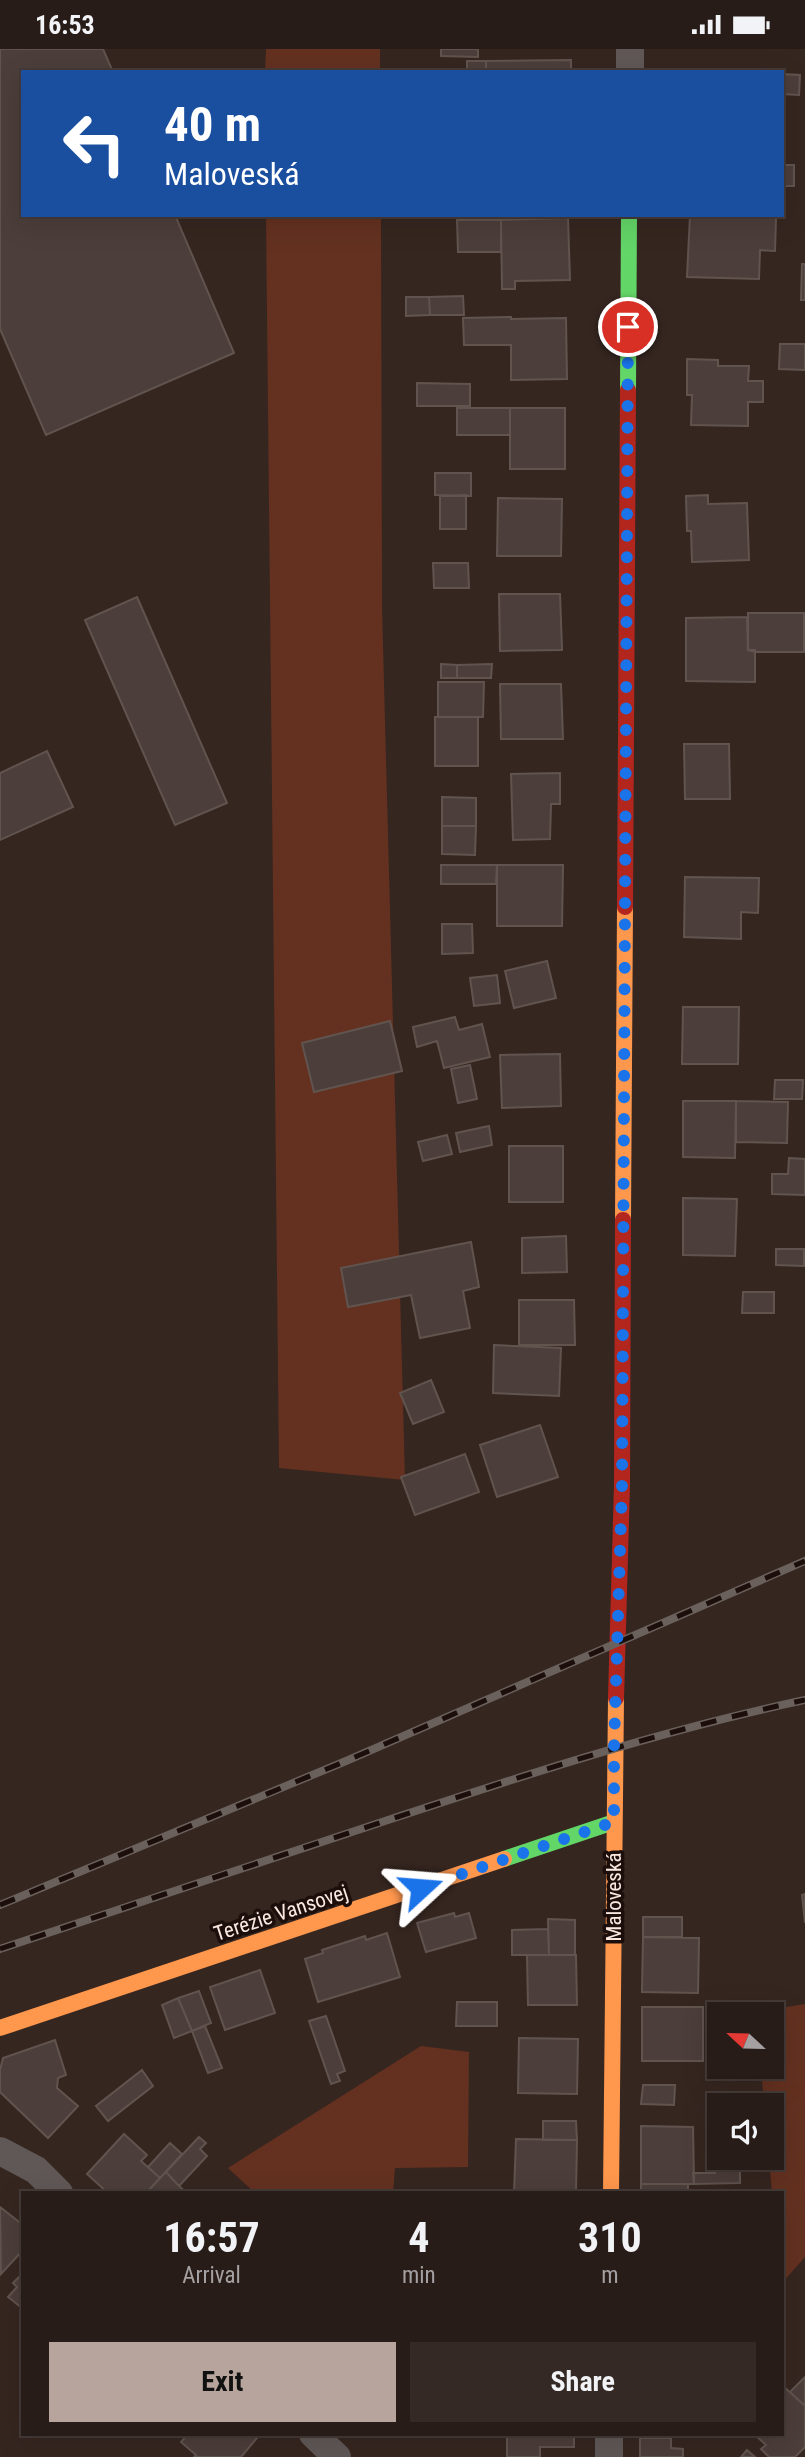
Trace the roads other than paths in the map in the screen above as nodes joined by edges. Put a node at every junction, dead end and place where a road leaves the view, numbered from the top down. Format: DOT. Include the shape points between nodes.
graph roads {
  1 [pos="630,49"];
  2 [pos="630,70"];
  3 [pos="629,217"];
  4 [pos="614,1822"];
  5 [pos="0,2028"];
  6 [pos="0,2151"];
  7 [pos="57,2191"];
  8 [pos="611,2191"];
  9 [pos="315,2436"];
  10 [pos="609,2436"];
  11 [pos="337,2457"];
  12 [pos="609,2457"];
  1 -- 2 [label="street"];
  3 -- 4 [label="street, Maloveská" via="622,1485"];
  4 -- 5 [label="street, Terézie Vansovej"];
  4 -- 8 [label="street, Maloveská"];
  6 -- 7 [label="street" via="36,2170"];
  9 -- 11 [label="street"];
  10 -- 12 [label="street"];
}
